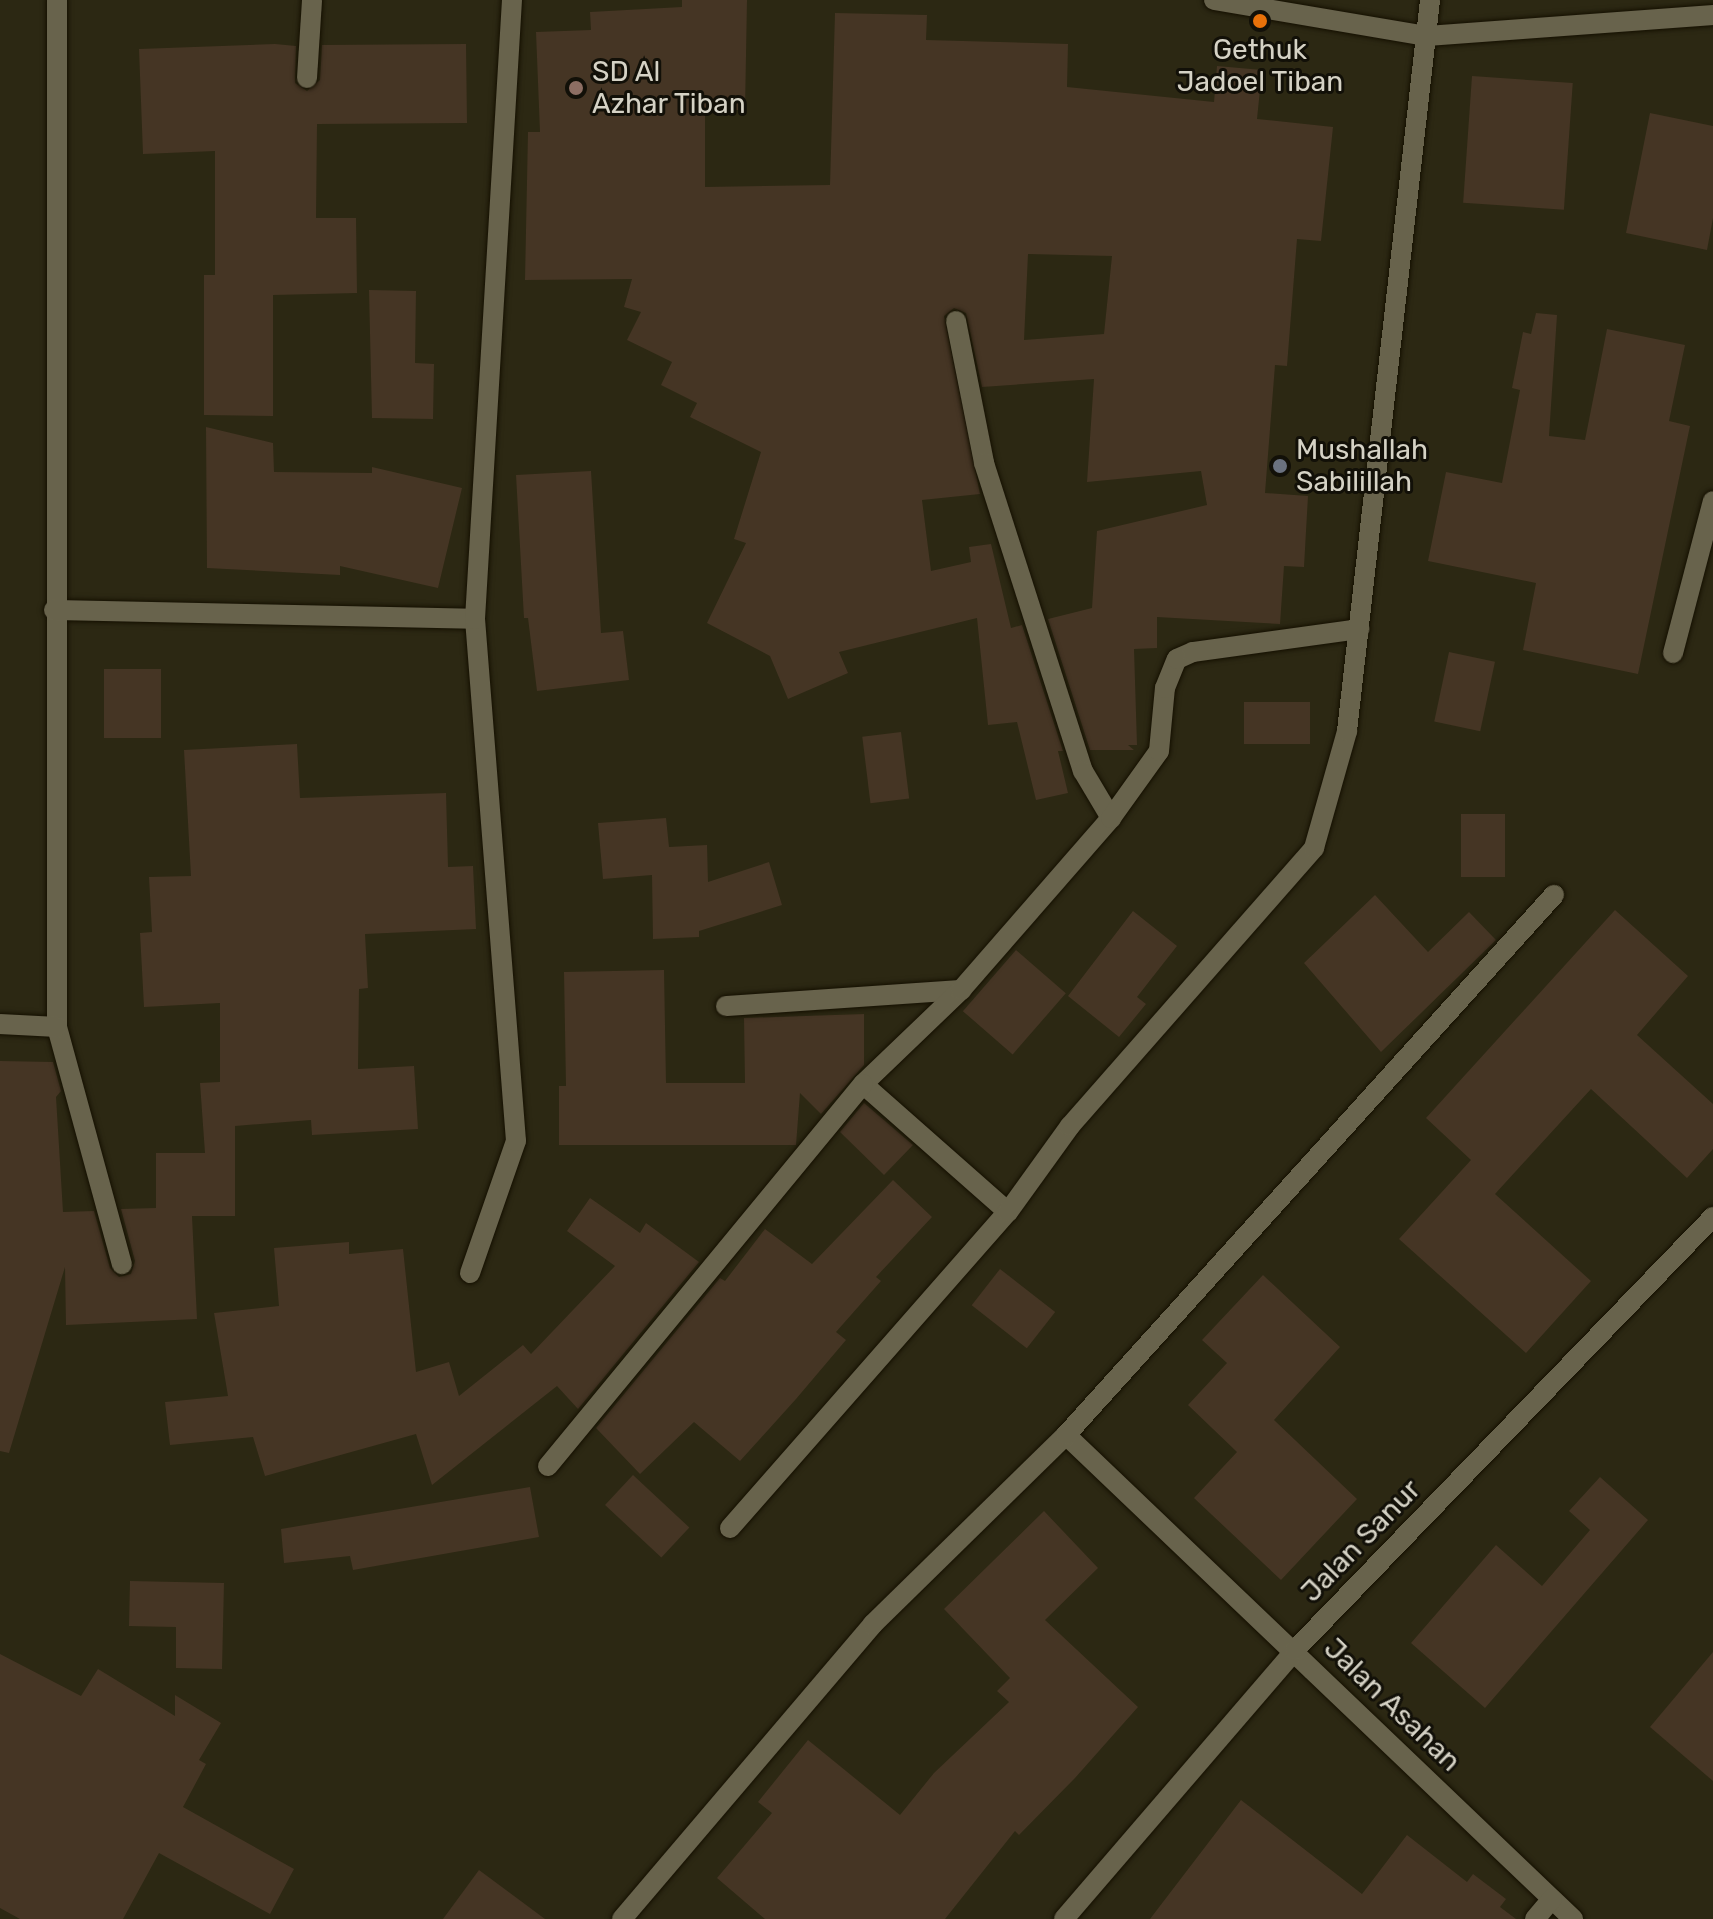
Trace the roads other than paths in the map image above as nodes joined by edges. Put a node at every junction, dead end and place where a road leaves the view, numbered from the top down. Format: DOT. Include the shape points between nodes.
graph roads {
  1 [pos="57,0"];
  2 [pos="312,0"];
  3 [pos="512,0"];
  4 [pos="1214,0"];
  5 [pos="1430,0"];
  6 [pos="1713,15"];
  7 [pos="1427,36"];
  8 [pos="307,78"];
  9 [pos="956,321"];
  10 [pos="1713,501"];
  11 [pos="54,610"];
  12 [pos="475,619"];
  13 [pos="1359,629"];
  14 [pos="1673,653"];
  15 [pos="1111,818"];
  16 [pos="1554,895"];
  17 [pos="961,990"];
  18 [pos="726,1006"];
  19 [pos="0,1024"];
  20 [pos="57,1027"];
  21 [pos="863,1084"];
  22 [pos="1008,1212"];
  23 [pos="1713,1217"];
  24 [pos="122,1264"];
  25 [pos="470,1273"];
  26 [pos="1066,1435"];
  27 [pos="548,1466"];
  28 [pos="730,1528"];
  29 [pos="1295,1650"];
  30 [pos="1552,1899"];
  31 [pos="622,1919"];
  32 [pos="1064,1919"];
  33 [pos="1535,1919"];
  34 [pos="1573,1919"];
  1 -- 11 [label="street"];
  2 -- 8 [label="street"];
  3 -- 12 [label="street"];
  4 -- 7 [label="street"];
  5 -- 7 [label="street"];
  6 -- 7 [label="street"];
  7 -- 13 [label="street"];
  9 -- 15 [label="street" via="984,463 1083,771"];
  10 -- 14 [label="street"];
  11 -- 12 [label="street"];
  11 -- 20 [label="street"];
  12 -- 25 [label="street" via="516,1141"];
  13 -- 15 [label="street" via="1193,652 1177,659 1165,688 1159,751"];
  13 -- 22 [label="street" via="1347,731 1314,848 1070,1126"];
  15 -- 17 [label="street"];
  16 -- 26 [label="street"];
  17 -- 18 [label="street"];
  17 -- 21 [label="street"];
  19 -- 20 [label="street"];
  20 -- 24 [label="street"];
  21 -- 22 [label="street"];
  21 -- 27 [label="street"];
  22 -- 28 [label="street"];
  23 -- 29 [label="street, Jalan Sanur"];
  26 -- 29 [label="street, Jalan Asahan"];
  26 -- 31 [label="street" via="873,1624"];
  29 -- 30 [label="street, Jalan Asahan"];
  29 -- 32 [label="street, Jalan Sanur"];
  30 -- 33 [label="street"];
  30 -- 34 [label="street, Jalan Asahan"];
}
